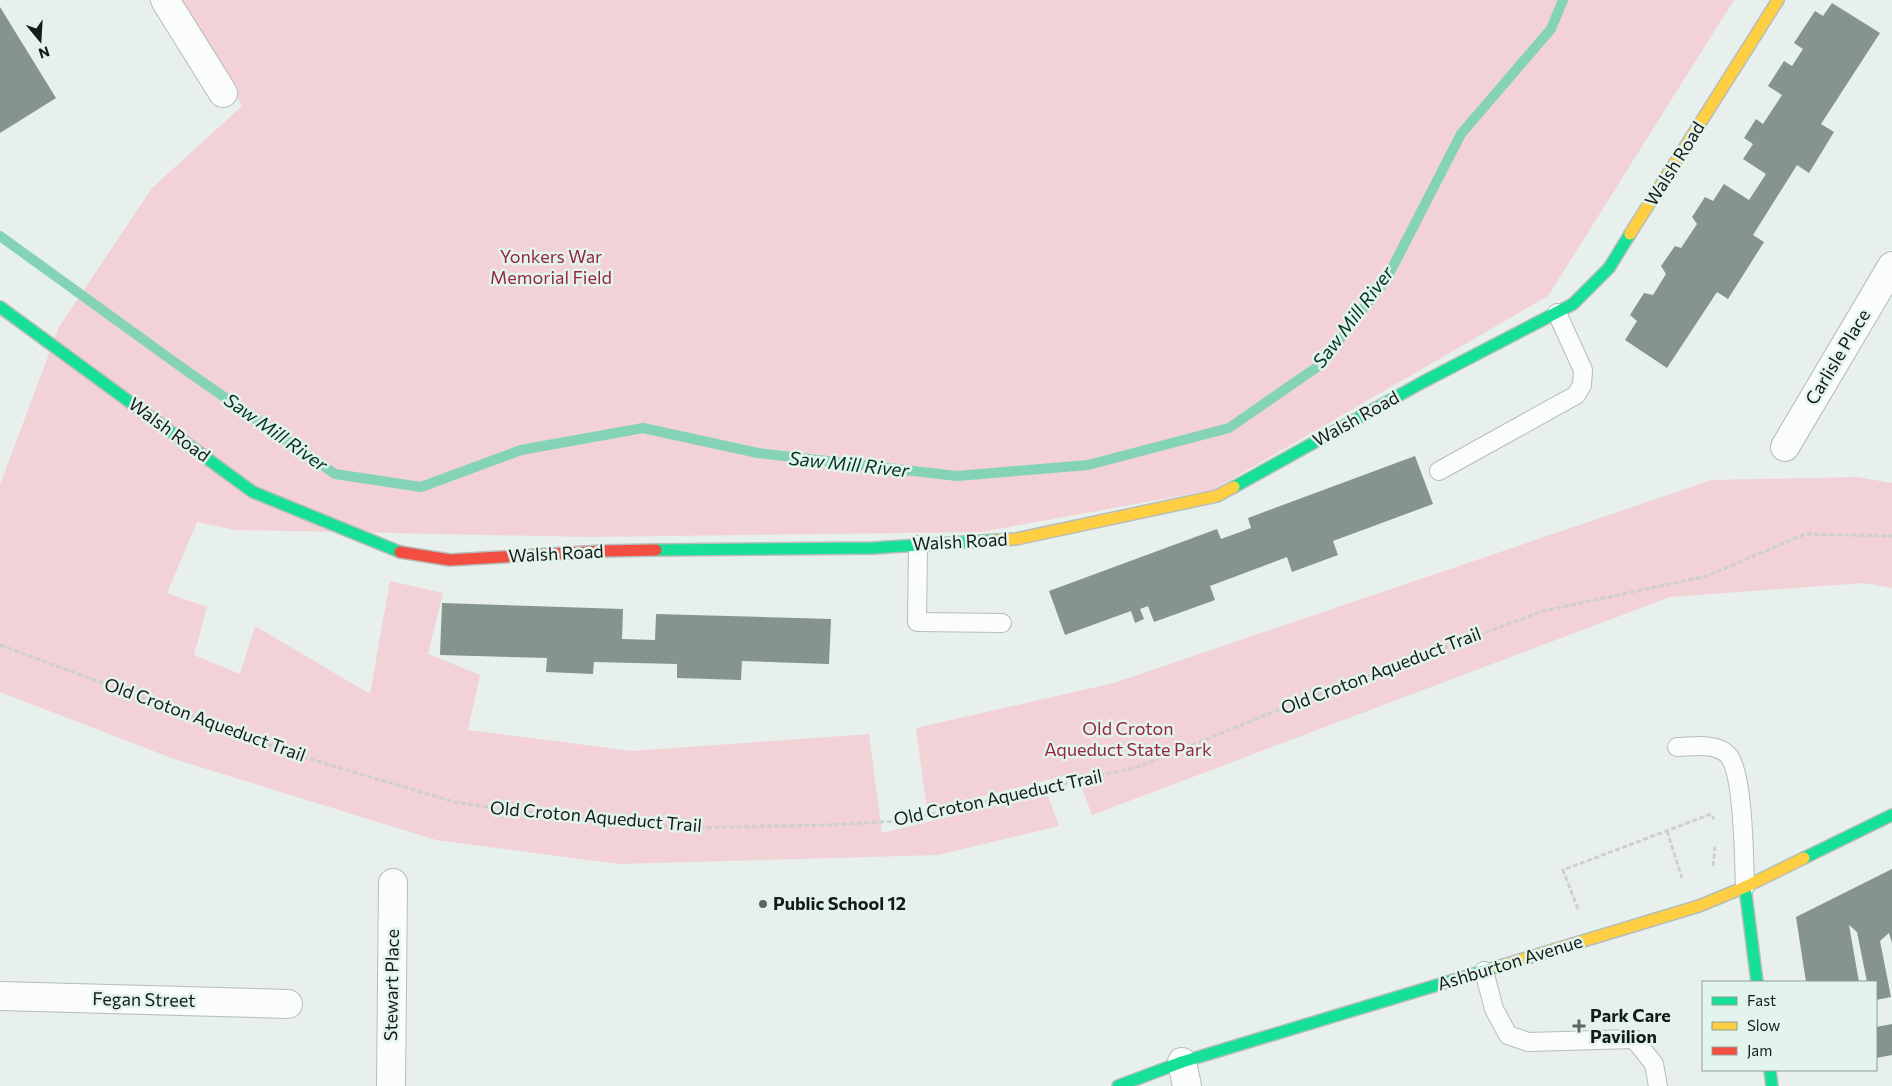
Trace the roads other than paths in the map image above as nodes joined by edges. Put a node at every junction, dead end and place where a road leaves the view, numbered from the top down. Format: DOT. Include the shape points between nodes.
graph roads {
  1 [pos="165,0"];
  2 [pos="1778,0"];
  3 [pos="224,93"];
  4 [pos="1892,266"];
  5 [pos="0,307"];
  6 [pos="1557,313"];
  7 [pos="1785,447"];
  8 [pos="1439,471"];
  9 [pos="918,545"];
  10 [pos="1002,623"];
  11 [pos="1677,747"];
  12 [pos="1892,815"];
  13 [pos="393,883"];
  14 [pos="1745,887"];
  15 [pos="1484,971"];
  16 [pos="1757,981"];
  17 [pos="0,996"];
  18 [pos="288,1004"];
  19 [pos="1770,1071"];
  20 [pos="1185,1074"];
  21 [pos="391,1086"];
  22 [pos="1118,1086"];
  23 [pos="1658,1086"];
  24 [pos="1772,1086"];
  1 -- 3 [label="street"];
  2 -- 6 [label="street, Walsh Road" via="1609,268 1573,304"];
  4 -- 7 [label="street, Carlisle Place"];
  5 -- 9 [label="street, Walsh Road" via="253,492 395,551 450,560 604,551"];
  6 -- 8 [label="lane" via="1583,370 1582,386 1576,395"];
  6 -- 9 [label="street, Walsh Road" via="1423,382 1217,496 1016,539"];
  9 -- 10 [label="lane" via="917,622"];
  11 -- 14 [label="lane" via="1713,747 1728,755 1735,768 1742,809"];
  12 -- 14 [label="street, Ashburton Avenue"];
  13 -- 21 [label="street, Stewart Place"];
  14 -- 15 [label="street, Ashburton Avenue" via="1699,906"];
  14 -- 16 [label="street"];
  15 -- 20 [label="street, Ashburton Avenue"];
  15 -- 23 [label="lane" via="1494,1009 1508,1035 1528,1042 1634,1039 1654,1064"];
  17 -- 18 [label="street, Fegan Street"];
  19 -- 24 [label="street"];
  20 -- 22 [label="street, Ashburton Avenue"];
}
